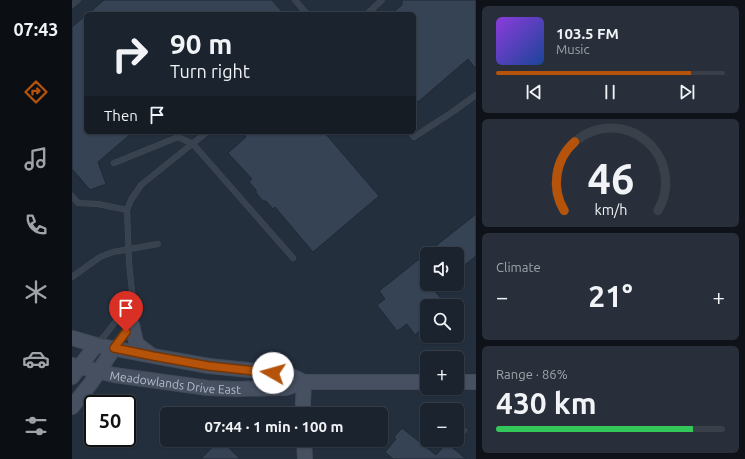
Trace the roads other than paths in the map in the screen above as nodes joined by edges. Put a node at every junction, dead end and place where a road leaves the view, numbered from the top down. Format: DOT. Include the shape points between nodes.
graph roads {
  1 [pos="78,0"];
  2 [pos="295,0"];
  3 [pos="382,0"];
  4 [pos="72,5"];
  5 [pos="305,12"];
  6 [pos="368,12"];
  7 [pos="476,95"];
  8 [pos="205,134"];
  9 [pos="412,134"];
  10 [pos="193,144"];
  11 [pos="114,163"];
  12 [pos="72,196"];
  13 [pos="127,210"];
  14 [pos="158,244"];
  15 [pos="129,250"];
  16 [pos="293,258"];
  17 [pos="72,277"];
  18 [pos="133,303"];
  19 [pos="132,325"];
  20 [pos="72,338"];
  21 [pos="96,345"];
  22 [pos="114,348"];
  23 [pos="153,356"];
  24 [pos="74,369"];
  25 [pos="100,371"];
  26 [pos="304,382"];
  27 [pos="420,382"];
  28 [pos="464,382"];
  29 [pos="476,382"];
  30 [pos="72,407"];
  31 [pos="302,407"];
  32 [pos="304,447"];
  33 [pos="305,459"];
  1 -- 4 [label="lane"];
  2 -- 5 [label="lane"];
  3 -- 6 [label="lane"];
  7 -- 9 [label="lane" via="414,137"];
  8 -- 10 [label="lane"];
  10 -- 11 [label="lane" via="178,137"];
  10 -- 13 [label="lane" via="141,185"];
  10 -- 16 [label="lane"];
  12 -- 13 [label="lane" via="78,203"];
  13 -- 15 [label="lane"];
  14 -- 15 [label="lane"];
  15 -- 17 [label="lane" via="100,257"];
  15 -- 18 [label="lane"];
  18 -- 19 [label="lane"];
  18 -- 21 [label="lane"];
  19 -- 22 [label="lane"];
  19 -- 23 [label="main road" via="136,342"];
  20 -- 21 [label="main road, Meadowlands Drive East"];
  21 -- 22 [label="main road, Meadowlands Drive East"];
  21 -- 24 [label="main road"];
  22 -- 23 [label="main road, Meadowlands Drive East"];
  22 -- 25 [label="main road"];
  23 -- 26 [label="main road, Meadowlands Drive East" via="209,366 287,374"];
  24 -- 25 [label="main road, Meadowlands Drive East"];
  25 -- 26 [label="main road, Meadowlands Drive East" via="208,388 286,388"];
  25 -- 30 [label="main road"];
  26 -- 27 [label="main road, Meadowlands Drive East"];
  26 -- 31 [label="main road"];
  28 -- 29 [label="main road"];
  32 -- 33 [label="main road"];
}
